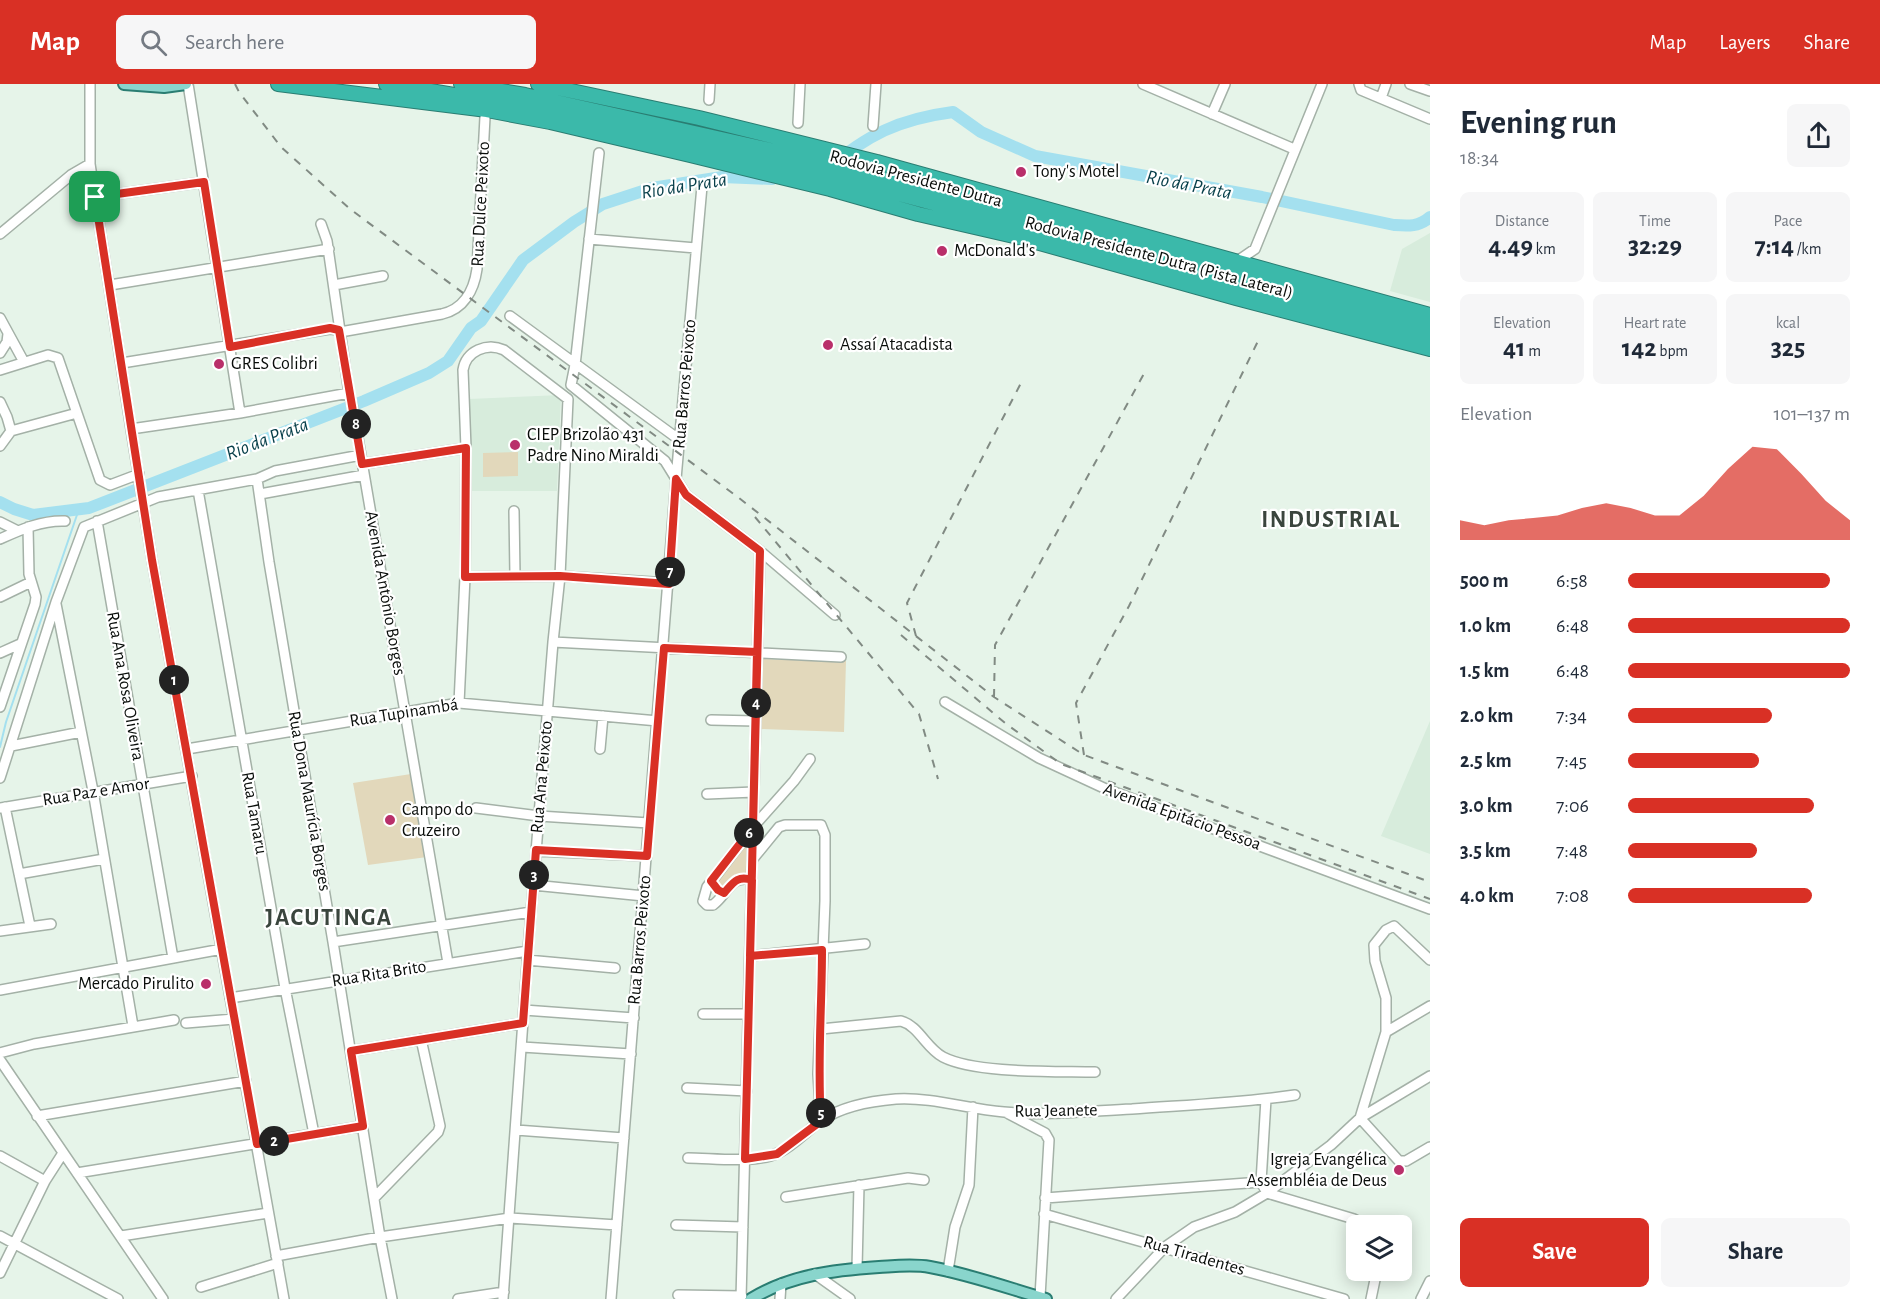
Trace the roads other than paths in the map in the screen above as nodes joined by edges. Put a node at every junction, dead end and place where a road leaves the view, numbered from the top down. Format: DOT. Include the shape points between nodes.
graph roads {
  1 [pos="90,84"];
  2 [pos="124,84"];
  3 [pos="187,84"];
  4 [pos="278,84"];
  5 [pos="387,84"];
  6 [pos="461,84"];
  7 [pos="538,84"];
  8 [pos="710,84"];
  9 [pos="800,84"];
  10 [pos="876,84"];
  11 [pos="1143,84"];
  12 [pos="1225,84"];
  13 [pos="1322,84"];
  14 [pos="1359,84"];
  15 [pos="1386,84"];
  16 [pos="1410,84"];
  17 [pos="314,89"];
  18 [pos="1430,91"];
  19 [pos="1381,98"];
  20 [pos="709,100"];
  21 [pos="1212,114"];
  22 [pos="511,115"];
  23 [pos="486,117"];
  24 [pos="1430,119"];
  25 [pos="798,123"];
  26 [pos="873,126"];
  27 [pos="1294,149"];
  28 [pos="599,153"];
  29 [pos="796,161"];
  30 [pos="90,164"];
  31 [pos="849,175"];
  32 [pos="204,182"];
  33 [pos="702,186"];
  34 [pos="95,197"];
  35 [pos="321,224"];
  36 [pos="0,234"];
  37 [pos="589,239"];
  38 [pos="696,248"];
  39 [pos="329,249"];
  40 [pos="1255,249"];
  41 [pos="1236,262"];
  42 [pos="217,268"];
  43 [pos="1265,270"];
  44 [pos="383,276"];
  45 [pos="110,285"];
  46 [pos="334,285"];
  47 [pos="1430,315"];
  48 [pos="510,316"];
  49 [pos="0,318"];
  50 [pos="1430,325"];
  51 [pos="1392,328"];
  52 [pos="339,330"];
  53 [pos="8,333"];
  54 [pos="1430,338"];
  55 [pos="1430,343"];
  56 [pos="230,347"];
  57 [pos="1430,349"];
  58 [pos="0,353"];
  59 [pos="24,362"];
  60 [pos="122,363"];
  61 [pos="575,365"];
  62 [pos="0,369"];
  63 [pos="350,396"];
  64 [pos="0,402"];
  65 [pos="77,413"];
  66 [pos="240,413"];
  67 [pos="131,429"];
  68 [pos="10,431"];
  69 [pos="681,441"];
  70 [pos="0,446"];
  71 [pos="466,448"];
  72 [pos="361,459"];
  73 [pos="364,475"];
  74 [pos="140,478"];
  75 [pos="257,479"];
  76 [pos="676,479"];
  77 [pos="198,490"];
  78 [pos="260,494"];
  79 [pos="143,499"];
  80 [pos="514,511"];
  81 [pos="65,521"];
  82 [pos="97,521"];
  83 [pos="0,522"];
  84 [pos="28,527"];
  85 [pos="18,531"];
  86 [pos="0,539"];
  87 [pos="760,551"];
  88 [pos="515,576"];
  89 [pos="560,576"];
  90 [pos="465,577"];
  91 [pos="30,582"];
  92 [pos="669,584"];
  93 [pos="0,597"];
  94 [pos="56,602"];
  95 [pos="836,615"];
  96 [pos="62,634"];
  97 [pos="45,638"];
  98 [pos="553,642"];
  99 [pos="20,644"];
  100 [pos="664,648"];
  101 [pos="757,652"];
  102 [pos="0,653"];
  103 [pos="841,657"];
  104 [pos="945,702"];
  105 [pos="459,703"];
  106 [pos="0,707"];
  107 [pos="547,711"];
  108 [pos="406,712"];
  109 [pos="603,716"];
  110 [pos="711,720"];
  111 [pos="658,721"];
  112 [pos="756,721"];
  113 [pos="296,730"];
  114 [pos="81,732"];
  115 [pos="241,738"];
  116 [pos="11,746"];
  117 [pos="600,748"];
  118 [pos="187,749"];
  119 [pos="810,759"];
  120 [pos="192,776"];
  121 [pos="0,778"];
  122 [pos="142,784"];
  123 [pos="93,792"];
  124 [pos="754,792"];
  125 [pos="707,794"];
  126 [pos="2,807"];
  127 [pos="476,808"];
  128 [pos="539,816"];
  129 [pos="650,824"];
  130 [pos="753,827"];
  131 [pos="536,850"];
  132 [pos="647,856"];
  133 [pos="104,859"];
  134 [pos="752,860"];
  135 [pos="20,874"];
  136 [pos="752,880"];
  137 [pos="711,881"];
  138 [pos="533,885"];
  139 [pos="724,893"];
  140 [pos="644,896"];
  141 [pos="1430,909"];
  142 [pos="531,912"];
  143 [pos="51,924"];
  144 [pos="30,926"];
  145 [pos="442,926"];
  146 [pos="0,931"];
  147 [pos="333,942"];
  148 [pos="865,944"];
  149 [pos="222,950"];
  150 [pos="822,950"];
  151 [pos="528,955"];
  152 [pos="750,956"];
  153 [pos="173,958"];
  154 [pos="1430,960"];
  155 [pos="448,963"];
  156 [pos="123,967"];
  157 [pos="615,968"];
  158 [pos="339,980"];
  159 [pos="285,988"];
  160 [pos="0,990"];
  161 [pos="230,998"];
  162 [pos="1430,1006"];
  163 [pos="524,1010"];
  164 [pos="703,1014"];
  165 [pos="748,1014"];
  166 [pos="633,1018"];
  167 [pos="234,1019"];
  168 [pos="174,1020"];
  169 [pos="186,1023"];
  170 [pos="523,1023"];
  171 [pos="133,1026"];
  172 [pos="821,1029"];
  173 [pos="1386,1032"];
  174 [pos="421,1039"];
  175 [pos="522,1047"];
  176 [pos="351,1051"];
  177 [pos="0,1053"];
  178 [pos="631,1053"];
  179 [pos="0,1060"];
  180 [pos="1095,1072"];
  181 [pos="0,1076"];
  182 [pos="1430,1076"];
  183 [pos="246,1081"];
  184 [pos="16,1085"];
  185 [pos="687,1088"];
  186 [pos="747,1091"];
  187 [pos="1295,1095"];
  188 [pos="1266,1099"];
  189 [pos="973,1107"];
  190 [pos="1005,1112"];
  191 [pos="37,1116"];
  192 [pos="1360,1118"];
  193 [pos="821,1121"];
  194 [pos="363,1126"];
  195 [pos="516,1130"];
  196 [pos="314,1134"];
  197 [pos="624,1138"];
  198 [pos="257,1144"];
  199 [pos="1430,1147"];
  200 [pos="63,1153"];
  201 [pos="0,1156"];
  202 [pos="688,1158"];
  203 [pos="745,1159"];
  204 [pos="77,1173"];
  205 [pos="924,1180"];
  206 [pos="45,1181"];
  207 [pos="1261,1182"];
  208 [pos="859,1185"];
  209 [pos="1267,1193"];
  210 [pos="375,1197"];
  211 [pos="786,1197"];
  212 [pos="1045,1198"];
  213 [pos="268,1213"];
  214 [pos="1044,1214"];
  215 [pos="1346,1217"];
  216 [pos="510,1218"];
  217 [pos="617,1225"];
  218 [pos="676,1225"];
  219 [pos="743,1227"];
  220 [pos="0,1236"];
  221 [pos="121,1236"];
  222 [pos="380,1237"];
  223 [pos="14,1243"];
  224 [pos="1165,1247"];
  225 [pos="277,1259"];
  226 [pos="856,1268"];
  227 [pos="948,1271"];
  228 [pos="0,1273"];
  229 [pos="815,1274"];
  230 [pos="1375,1281"];
  231 [pos="1430,1281"];
  232 [pos="780,1284"];
  233 [pos="201,1287"];
  234 [pos="503,1295"];
  235 [pos="678,1295"];
  236 [pos="744,1298"];
  237 [pos="846,1298"];
  238 [pos="1043,1298"];
  239 [pos="118,1299"];
  240 [pos="163,1299"];
  241 [pos="283,1299"];
  242 [pos="392,1299"];
  243 [pos="458,1299"];
  244 [pos="610,1299"];
  245 [pos="780,1299"];
  246 [pos="1116,1299"];
  247 [pos="1344,1299"];
  248 [pos="1371,1299"];
  249 [pos="1421,1299"];
  1 -- 30 [label="street"];
  2 -- 3 [label="main road"];
  3 -- 32 [label="street"];
  4 -- 17 [label="highway, Rodovia Presidente Dutra (Pista Lateral)"];
  5 -- 29 [label="highway, Rodovia Presidente Dutra" via="527,106"];
  6 -- 29 [label="highway, Rodovia Presidente Dutra" via="525,95"];
  7 -- 41 [label="highway, Rodovia Presidente Dutra (Pista Lateral)" via="699,117 878,162"];
  8 -- 20 [label="street"];
  9 -- 25 [label="street"];
  10 -- 26 [label="street"];
  11 -- 21 [label="street"];
  12 -- 21 [label="street"];
  13 -- 27 [label="street"];
  14 -- 19 [label="street" via="1361,90"];
  15 -- 19 [label="street"];
  16 -- 18 [label="street"];
  17 -- 22 [label="highway, Rodovia Presidente Dutra (Pista Lateral)"];
  17 -- 23 [label="highway" via="350,100"];
  19 -- 24 [label="street"];
  21 -- 27 [label="street"];
  22 -- 23 [label="highway"];
  22 -- 57 [label="highway, Rodovia Presidente Dutra (Pista Lateral)" via="830,189"];
  23 -- 52 [label="street, Rua Dulce Peixoto" via="479,254 471,293 447,313"];
  27 -- 40 [label="street"];
  28 -- 37 [label="street"];
  29 -- 31 [label="highway, Rodovia Presidente Dutra"];
  30 -- 34 [label="street"];
  30 -- 36 [label="street"];
  31 -- 50 [label="highway, Rodovia Presidente Dutra"];
  31 -- 51 [label="highway, Rodovia Presidente Dutra"];
  32 -- 34 [label="street"];
  32 -- 42 [label="street"];
  33 -- 38 [label="street, Rua Barros Peixoto"];
  34 -- 45 [label="street"];
  35 -- 39 [label="street, Avenida Antônio Borges"];
  37 -- 38 [label="street"];
  37 -- 61 [label="street"];
  38 -- 69 [label="street, Rua Barros Peixoto"];
  39 -- 42 [label="street"];
  39 -- 46 [label="street, Avenida Antônio Borges"];
  40 -- 41 [label="street"];
  40 -- 43 [label="street"];
  41 -- 43 [label="highway, Rodovia Presidente Dutra (Pista Lateral)"];
  42 -- 45 [label="street"];
  42 -- 56 [label="street"];
  43 -- 47 [label="highway, Rodovia Presidente Dutra (Pista Lateral)"];
  44 -- 46 [label="street"];
  45 -- 60 [label="street"];
  46 -- 52 [label="street, Avenida Antônio Borges"];
  48 -- 61 [label="street"];
  49 -- 53 [label="street"];
  51 -- 54 [label="highway, Rodovia Presidente Dutra"];
  51 -- 55 [label="highway"];
  52 -- 56 [label="street, Rua Dulce Peixoto" via="330,328"];
  52 -- 63 [label="street, Avenida Antônio Borges"];
  53 -- 58 [label="street"];
  53 -- 59 [label="street"];
  56 -- 60 [label="street, Rua Dulce Peixoto"];
  56 -- 66 [label="street"];
  59 -- 62 [label="street"];
  59 -- 65 [label="street" via="56,356"];
  60 -- 67 [label="street"];
  61 -- 69 [label="street"];
  61 -- 76 [label="street" via="570,385 665,461"];
  63 -- 66 [label="street"];
  63 -- 72 [label="street, Avenida Antônio Borges"];
  64 -- 68 [label="street"];
  65 -- 68 [label="street"];
  65 -- 74 [label="street" via="100,480 110,485"];
  66 -- 67 [label="street"];
  67 -- 74 [label="street"];
  68 -- 70 [label="street"];
  69 -- 76 [label="street, Rua Barros Peixoto"];
  71 -- 72 [label="street"];
  71 -- 89 [label="street, Rua Ana Peixoto" via="464,364 476,351 499,348 568,399"];
  71 -- 90 [label="street"];
  72 -- 73 [label="street, Avenida Antônio Borges"];
  72 -- 75 [label="street" via="275,471"];
  73 -- 78 [label="street"];
  73 -- 108 [label="street, Avenida Antônio Borges"];
  74 -- 79 [label="street"];
  75 -- 77 [label="street"];
  75 -- 78 [label="street, Rua Dona Maurícia Borges"];
  76 -- 87 [label="street" via="686,495"];
  76 -- 92 [label="street, Rua Barros Peixoto"];
  77 -- 79 [label="street"];
  77 -- 115 [label="street, Rua Tamaru"];
  78 -- 113 [label="street, Rua Dona Maurícia Borges"];
  79 -- 82 [label="street"];
  79 -- 118 [label="street"];
  80 -- 88 [label="street"];
  81 -- 84 [label="street"];
  82 -- 94 [label="street" via="84,527"];
  82 -- 122 [label="street, Rua Ana Rosa Oliveira"];
  83 -- 85 [label="street"];
  84 -- 85 [label="street"];
  84 -- 91 [label="street"];
  85 -- 86 [label="street"];
  87 -- 95 [label="street"];
  87 -- 101 [label="street"];
  88 -- 89 [label="street"];
  88 -- 90 [label="street"];
  89 -- 92 [label="street"];
  89 -- 98 [label="street, Rua Ana Peixoto"];
  90 -- 105 [label="street"];
  91 -- 93 [label="street"];
  91 -- 99 [label="street" via="35,604"];
  92 -- 100 [label="street, Rua Barros Peixoto"];
  94 -- 96 [label="street"];
  94 -- 97 [label="street"];
  96 -- 97 [label="street"];
  96 -- 114 [label="street"];
  97 -- 116 [label="street"];
  98 -- 100 [label="street"];
  98 -- 107 [label="street, Rua Ana Peixoto"];
  99 -- 102 [label="street"];
  99 -- 106 [label="street"];
  100 -- 101 [label="street"];
  100 -- 111 [label="street, Rua Barros Peixoto"];
  101 -- 103 [label="street"];
  101 -- 112 [label="street"];
  104 -- 141 [label="street, Avenida Epitácio Pessoa" via="1010,743 1097,785"];
  105 -- 107 [label="street, Rua Tupinambá"];
  105 -- 108 [label="street, Rua Tupinambá"];
  107 -- 109 [label="street, Rua Tupinambá"];
  107 -- 128 [label="street, Rua Ana Peixoto"];
  108 -- 113 [label="street, Rua Tupinambá"];
  108 -- 145 [label="street, Avenida Antônio Borges"];
  109 -- 111 [label="street, Rua Tupinambá"];
  109 -- 117 [label="street"];
  110 -- 112 [label="street"];
  111 -- 129 [label="street, Rua Barros Peixoto"];
  112 -- 124 [label="street"];
  113 -- 115 [label="street, Rua Tupinambá"];
  113 -- 147 [label="street, Rua Dona Maurícia Borges"];
  114 -- 116 [label="street"];
  114 -- 123 [label="street"];
  115 -- 118 [label="street, Rua Tupinambá"];
  115 -- 159 [label="street, Rua Tamaru"];
  116 -- 121 [label="street"];
  118 -- 120 [label="street"];
  119 -- 130 [label="street"];
  120 -- 122 [label="street, Rua Paz e Amor"];
  120 -- 149 [label="street"];
  122 -- 123 [label="street, Rua Paz e Amor"];
  122 -- 153 [label="street, Rua Ana Rosa Oliveira"];
  123 -- 126 [label="street, Rua Paz e Amor"];
  123 -- 133 [label="street"];
  124 -- 125 [label="street"];
  124 -- 130 [label="street"];
  126 -- 135 [label="street"];
  127 -- 128 [label="street"];
  128 -- 129 [label="street"];
  128 -- 131 [label="street, Rua Ana Peixoto"];
  129 -- 132 [label="street, Rua Barros Peixoto"];
  130 -- 134 [label="street"];
  130 -- 137 [label="street"];
  131 -- 132 [label="street"];
  131 -- 138 [label="street, Rua Ana Peixoto"];
  132 -- 140 [label="street, Rua Barros Peixoto"];
  133 -- 135 [label="street"];
  133 -- 156 [label="street"];
  134 -- 136 [label="street"];
  134 -- 150 [label="street" via="779,827 821,825 826,865"];
  135 -- 144 [label="street"];
  136 -- 139 [label="street" via="738,879"];
  136 -- 152 [label="street"];
  137 -- 139 [label="street"];
  137 -- 139 [label="street" via="705,890 705,903 713,904"];
  138 -- 140 [label="street"];
  138 -- 142 [label="street, Rua Ana Peixoto"];
  140 -- 166 [label="street, Rua Barros Peixoto"];
  142 -- 145 [label="street"];
  142 -- 151 [label="street, Rua Ana Peixoto"];
  143 -- 144 [label="street"];
  144 -- 146 [label="street"];
  145 -- 147 [label="street"];
  145 -- 155 [label="street, Avenida Antônio Borges"];
  147 -- 158 [label="street, Rua Dona Maurícia Borges"];
  148 -- 150 [label="street"];
  149 -- 153 [label="street"];
  149 -- 161 [label="street"];
  150 -- 152 [label="street"];
  150 -- 172 [label="street"];
  151 -- 155 [label="street, Rua Rita Brito"];
  151 -- 157 [label="street, Rua Rita Brito"];
  151 -- 163 [label="street, Rua Ana Peixoto"];
  152 -- 165 [label="street"];
  153 -- 156 [label="street"];
  154 -- 173 [label="street" via="1394,926 1374,945 1386,998"];
  155 -- 158 [label="street, Rua Rita Brito"];
  156 -- 160 [label="street"];
  156 -- 171 [label="street"];
  158 -- 159 [label="street, Rua Rita Brito"];
  158 -- 176 [label="street, Rua Dona Maurícia Borges"];
  159 -- 161 [label="street, Rua Rita Brito"];
  159 -- 196 [label="street, Rua Tamaru"];
  161 -- 167 [label="street"];
  162 -- 173 [label="street"];
  163 -- 166 [label="street"];
  163 -- 170 [label="street, Rua Ana Peixoto"];
  164 -- 165 [label="street"];
  165 -- 186 [label="street"];
  166 -- 178 [label="street, Rua Barros Peixoto"];
  167 -- 169 [label="street"];
  167 -- 183 [label="street"];
  168 -- 171 [label="street"];
  170 -- 174 [label="street"];
  170 -- 175 [label="street, Rua Ana Peixoto"];
  171 -- 177 [label="street"];
  172 -- 180 [label="street" via="901,1021 943,1057 963,1063 1036,1071"];
  172 -- 193 [label="street"];
  173 -- 192 [label="street"];
  174 -- 176 [label="street"];
  174 -- 210 [label="street" via="440,1126"];
  175 -- 178 [label="street"];
  175 -- 195 [label="street, Rua Ana Peixoto"];
  176 -- 194 [label="street, Rua Dona Maurícia Borges"];
  178 -- 197 [label="street, Rua Barros Peixoto"];
  179 -- 184 [label="street"];
  181 -- 184 [label="street"];
  182 -- 192 [label="street"];
  183 -- 191 [label="street"];
  183 -- 198 [label="street"];
  184 -- 191 [label="street"];
  185 -- 186 [label="street"];
  186 -- 203 [label="street"];
  187 -- 188 [label="street, Rua Jeanete"];
  188 -- 190 [label="street, Rua Jeanete" via="1088,1111"];
  188 -- 207 [label="street"];
  189 -- 190 [label="street, Rua Jeanete"];
  189 -- 193 [label="street, Rua Jeanete" via="937,1100 894,1099 855,1106"];
  189 -- 227 [label="street" via="969,1185 955,1227"];
  190 -- 212 [label="street" via="1049,1140"];
  191 -- 200 [label="street"];
  192 -- 199 [label="street" via="1399,1161"];
  192 -- 209 [label="street"];
  193 -- 203 [label="street, Rua Jeanete" via="777,1154"];
  194 -- 196 [label="street"];
  194 -- 210 [label="street, Rua Dona Maurícia Borges"];
  195 -- 197 [label="street"];
  195 -- 216 [label="street, Rua Ana Peixoto"];
  196 -- 198 [label="street"];
  197 -- 217 [label="street, Rua Barros Peixoto"];
  198 -- 204 [label="street"];
  198 -- 213 [label="street"];
  200 -- 204 [label="street"];
  200 -- 206 [label="street"];
  201 -- 206 [label="street"];
  202 -- 203 [label="street, Rua Jeanete"];
  203 -- 219 [label="street"];
  204 -- 221 [label="street"];
  205 -- 208 [label="street" via="908,1178"];
  206 -- 223 [label="street"];
  207 -- 209 [label="street"];
  207 -- 212 [label="street"];
  208 -- 211 [label="street"];
  208 -- 226 [label="street"];
  209 -- 215 [label="street"];
  209 -- 224 [label="street" via="1235,1212 1194,1227"];
  210 -- 222 [label="street, Rua Dona Maurícia Borges"];
  212 -- 214 [label="street"];
  213 -- 221 [label="street"];
  213 -- 225 [label="street"];
  214 -- 224 [label="street, Rua Tiradentes"];
  214 -- 238 [label="street"];
  216 -- 217 [label="street"];
  216 -- 222 [label="street"];
  216 -- 234 [label="street, Rua Ana Peixoto"];
  217 -- 244 [label="street, Rua Barros Peixoto"];
  218 -- 219 [label="street"];
  219 -- 236 [label="street"];
  220 -- 223 [label="street"];
  221 -- 240 [label="street"];
  222 -- 225 [label="street"];
  222 -- 242 [label="street, Rua Dona Maurícia Borges"];
  223 -- 228 [label="street"];
  223 -- 239 [label="street"];
  224 -- 246 [label="street"];
  224 -- 247 [label="street, Rua Tiradentes"];
  225 -- 233 [label="street"];
  225 -- 241 [label="street"];
  226 -- 227 [label="main road" via="909,1265"];
  226 -- 229 [label="main road"];
  227 -- 238 [label="main road"];
  229 -- 232 [label="main road"];
  229 -- 237 [label="street"];
  230 -- 248 [label="street"];
  231 -- 249 [label="street"];
  232 -- 236 [label="main road"];
  232 -- 245 [label="street"];
  234 -- 243 [label="street"];
  235 -- 236 [label="street"];
}
